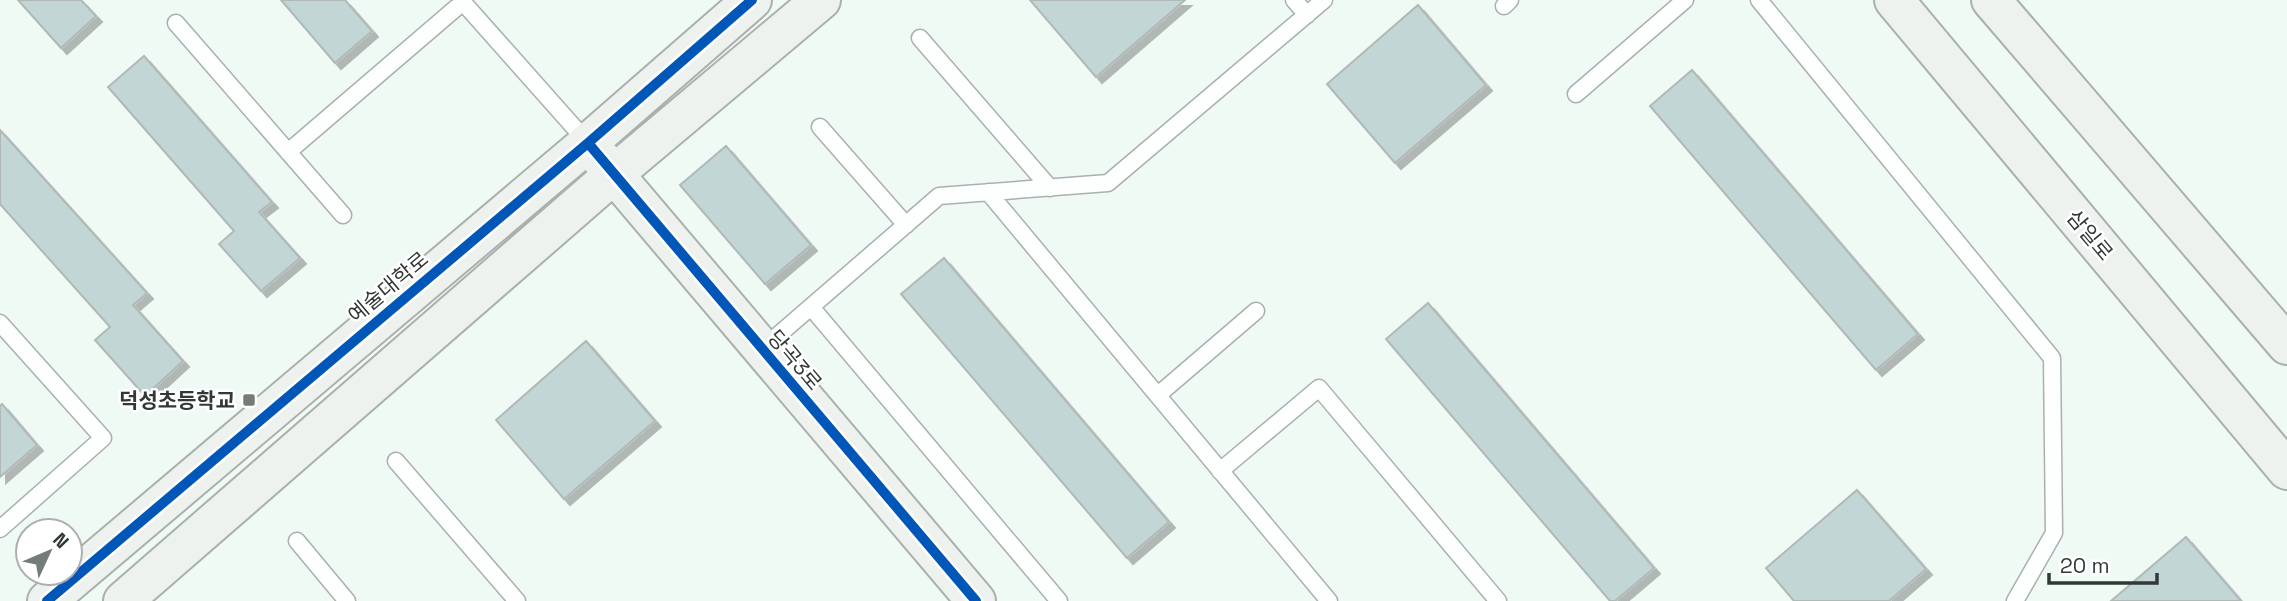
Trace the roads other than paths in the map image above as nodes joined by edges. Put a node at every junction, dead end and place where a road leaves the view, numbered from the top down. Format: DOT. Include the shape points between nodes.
graph roads {
  1 [pos="752,0"];
  2 [pos="821,0"];
  3 [pos="1294,0"];
  4 [pos="1324,0"];
  5 [pos="1685,0"];
  6 [pos="1759,0"];
  7 [pos="1894,0"];
  8 [pos="1991,0"];
  9 [pos="462,1"];
  10 [pos="1307,15"];
  11 [pos="176,23"];
  12 [pos="920,38"];
  13 [pos="1576,94"];
  14 [pos="820,127"];
  15 [pos="588,143"];
  16 [pos="288,152"];
  17 [pos="614,174"];
  18 [pos="1050,188"];
  19 [pos="988,192"];
  20 [pos="343,215"];
  21 [pos="906,225"];
  22 [pos="811,307"];
  23 [pos="1256,312"];
  24 [pos="0,323"];
  25 [pos="2287,345"];
  26 [pos="761,350"];
  27 [pos="1157,396"];
  28 [pos="396,461"];
  29 [pos="2287,470"];
  30 [pos="1220,471"];
  31 [pos="0,529"];
  32 [pos="297,541"];
  33 [pos="47,601"];
  34 [pos="123,601"];
  35 [pos="347,601"];
  36 [pos="517,601"];
  37 [pos="976,601"];
  38 [pos="1059,601"];
  39 [pos="1329,601"];
  40 [pos="1498,601"];
  41 [pos="2015,601"];
  1 -- 15 [label="street, 예술대학로"];
  2 -- 17 [label="street"];
  3 -- 10 [label="lane"];
  4 -- 10 [label="lane"];
  5 -- 13 [label="lane"];
  6 -- 41 [label="lane" via="2052,358 2054,533"];
  7 -- 29 [label="street, 삼일로"];
  8 -- 25 [label="street"];
  9 -- 15 [label="lane"];
  9 -- 16 [label="lane"];
  10 -- 18 [label="lane" via="1108,183"];
  11 -- 16 [label="lane"];
  12 -- 18 [label="lane"];
  14 -- 21 [label="lane"];
  15 -- 17 [label="street, 당곡3로"];
  15 -- 33 [label="street, 예술대학로"];
  16 -- 20 [label="lane"];
  17 -- 26 [label="street, 당곡3로"];
  17 -- 34 [label="street"];
  18 -- 19 [label="lane"];
  19 -- 21 [label="lane" via="939,196"];
  19 -- 27 [label="lane"];
  21 -- 22 [label="lane"];
  22 -- 26 [label="lane"];
  22 -- 38 [label="lane"];
  23 -- 27 [label="lane"];
  24 -- 31 [label="lane" via="103,438"];
  26 -- 37 [label="street, 당곡3로"];
  27 -- 30 [label="lane"];
  28 -- 36 [label="lane"];
  30 -- 39 [label="lane"];
  30 -- 40 [label="lane" via="1320,388"];
  32 -- 35 [label="lane"];
}
